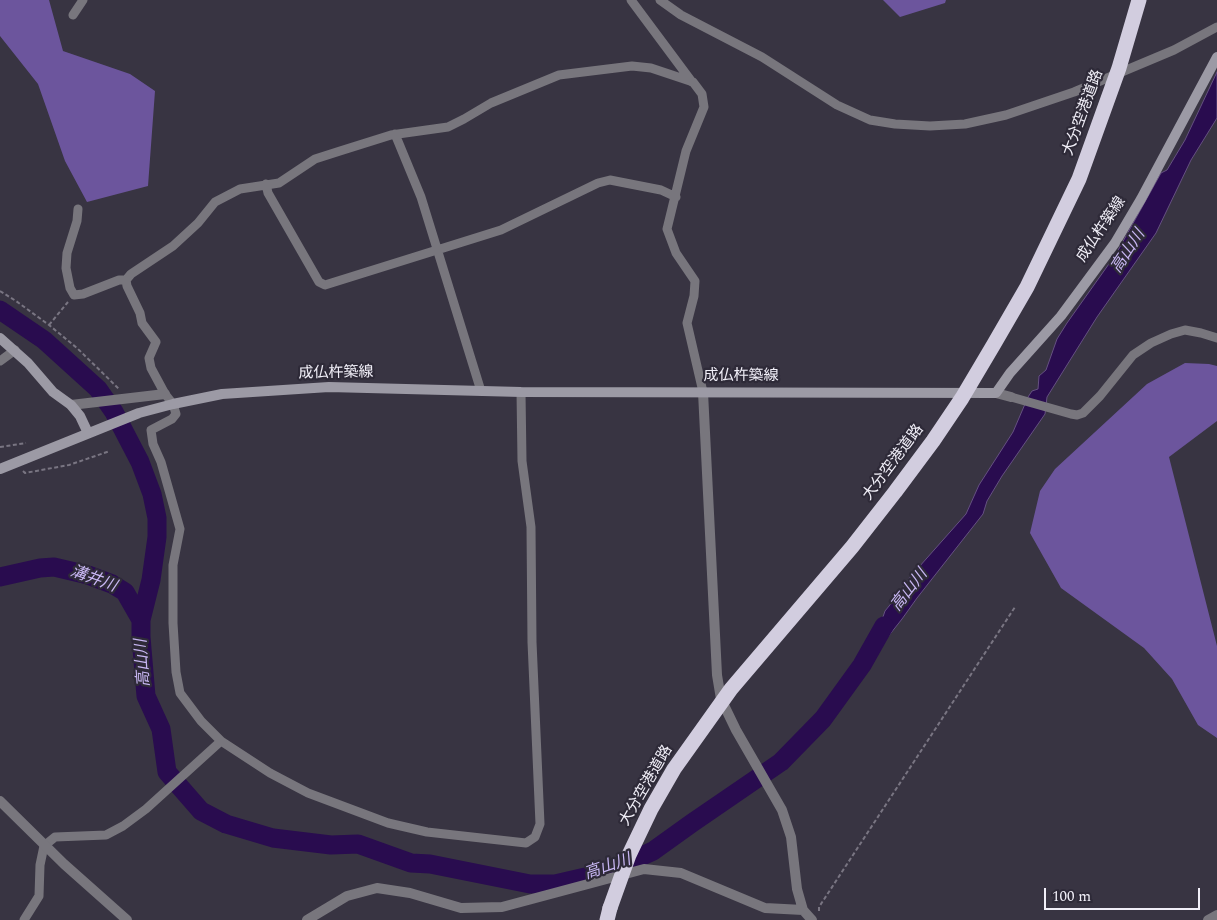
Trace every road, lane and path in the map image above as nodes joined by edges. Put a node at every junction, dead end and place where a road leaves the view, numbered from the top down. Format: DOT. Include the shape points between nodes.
graph roads {
  1 [pos="83,0"];
  2 [pos="631,0"];
  3 [pos="660,0"];
  4 [pos="1139,0"];
  5 [pos="74,15"];
  6 [pos="1217,27"];
  7 [pos="1217,57"];
  8 [pos="693,82"];
  9 [pos="395,134"];
  10 [pos="266,184"];
  11 [pos="676,196"];
  12 [pos="78,209"];
  13 [pos="438,250"];
  14 [pos="126,280"];
  15 [pos="0,291"];
  16 [pos="74,295"];
  17 [pos="50,326"];
  18 [pos="0,338"];
  19 [pos="1217,338"];
  20 [pos="15,350"];
  21 [pos="0,361"];
  22 [pos="482,391"];
  23 [pos="521,392"];
  24 [pos="702,392"];
  25 [pos="996,393"];
  26 [pos="165,394"];
  27 [pos="1011,397"];
  28 [pos="126,398"];
  29 [pos="173,404"];
  30 [pos="71,405"];
  31 [pos="88,433"];
  32 [pos="26,443"];
  33 [pos="0,447"];
  34 [pos="110,452"];
  35 [pos="16,463"];
  36 [pos="0,469"];
  37 [pos="1015,607"];
  38 [pos="222,741"];
  39 [pos="0,801"];
  40 [pos="44,846"];
  41 [pos="803,910"];
  42 [pos="1217,915"];
  43 [pos="608,916"];
  44 [pos="816,917"];
  45 [pos="24,920"];
  46 [pos="127,920"];
  47 [pos="307,920"];
  48 [pos="1208,920"];
  1 -- 5 [label="street"];
  2 -- 8 [label="street"];
  3 -- 6 [label="street" via="681,15 762,57 837,105 870,120 921,126 966,124 1057,98 1174,50"];
  4 -- 43 [label="highway, 大分空港道路, bridge" via="1078,179 1027,287 994,344 943,426 895,492 731,689 674,769 629,855"];
  7 -- 25 [label="main road, 成仏杵築線" via="1115,243 1061,316"];
  8 -- 9 [label="street" via="651,68 632,66 559,75 491,103 448,127"];
  8 -- 11 [label="street" via="702,94 704,107 686,152"];
  9 -- 10 [label="street" via="315,159 279,183"];
  9 -- 13 [label="street"];
  10 -- 13 [label="street" via="268,193 319,282 325,285"];
  10 -- 14 [label="street" via="240,188 215,202 173,246"];
  11 -- 13 [label="street" via="610,180 501,230"];
  11 -- 24 [label="street" via="667,229 676,253 695,281 687,323"];
  12 -- 16 [label="street" via="66,268"];
  13 -- 22 [label="street"];
  14 -- 16 [label="street"];
  14 -- 26 [label="street" via="142,323 156,342 149,358"];
  15 -- 17 [label="path"];
  16 -- 17 [label="path"];
  17 -- 28 [label="path" via="77,348"];
  18 -- 20 [label="main road"];
  19 -- 27 [label="street" via="1185,330 1152,343 1133,355 1100,396 1077,415"];
  20 -- 21 [label="street"];
  20 -- 30 [label="main road" via="53,392"];
  22 -- 23 [label="main road, 成仏杵築線"];
  22 -- 29 [label="main road, 成仏杵築線" via="329,387 222,394"];
  23 -- 24 [label="main road, 成仏杵築線"];
  23 -- 38 [label="street" via="522,461 531,528 540,824 535,836 526,843 427,832 388,823 308,793 270,773"];
  24 -- 25 [label="main road, 成仏杵築線"];
  24 -- 41 [label="street" via="717,675 721,699 782,810 791,838"];
  25 -- 27 [label="street"];
  26 -- 28 [label="street"];
  26 -- 29 [label="street"];
  28 -- 30 [label="street"];
  29 -- 31 [label="main road, 成仏杵築線"];
  29 -- 38 [label="street" via="176,414 172,419 151,430 180,530 173,565 176,672 180,693 201,721"];
  30 -- 31 [label="main road"];
  31 -- 35 [label="main road, 成仏杵築線"];
  32 -- 33 [label="path"];
  34 -- 35 [label="path" via="69,465 25,473"];
  35 -- 36 [label="main road, 成仏杵築線"];
  37 -- 44 [label="path" via="819,907"];
  38 -- 40 [label="street" via="123,826 106,835 54,837"];
  39 -- 40 [label="street"];
  40 -- 45 [label="street" via="39,896"];
  40 -- 46 [label="street"];
  41 -- 44 [label="street"];
  41 -- 47 [label="street" via="765,908 681,873 644,869 502,907 461,908 410,893 377,888 347,896"];
  42 -- 48 [label="street"];
}
